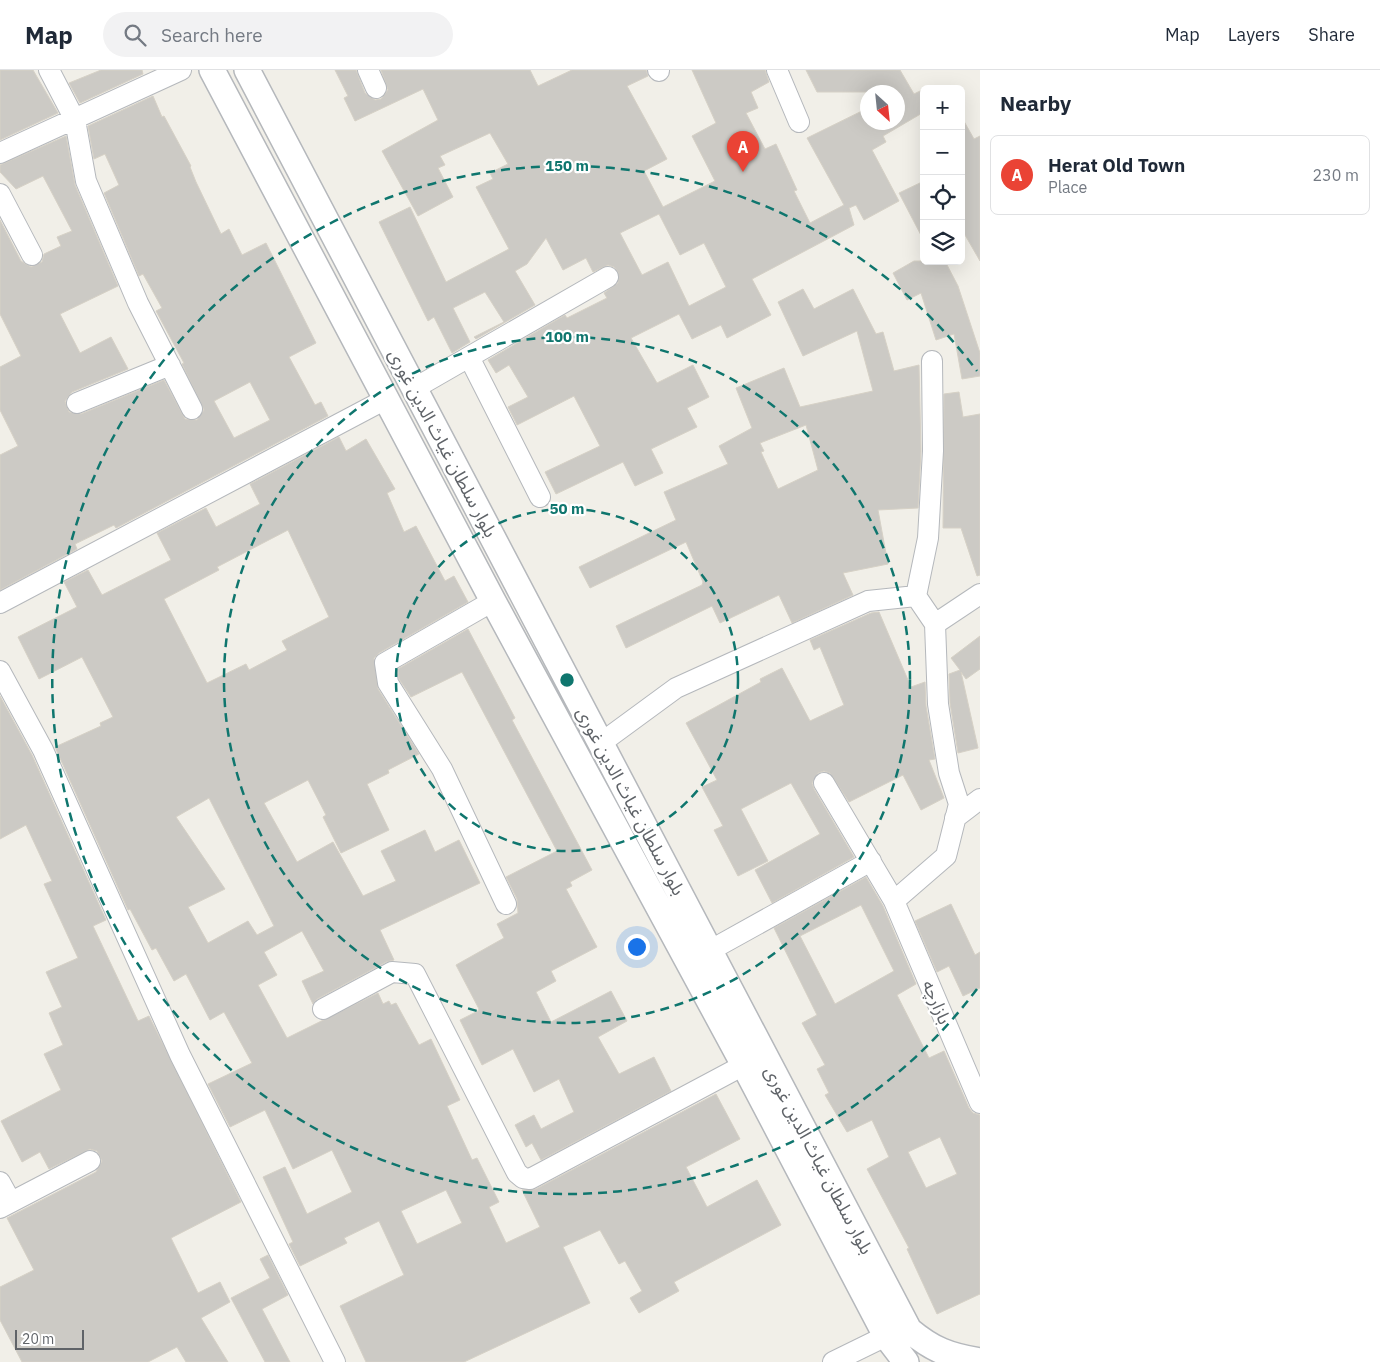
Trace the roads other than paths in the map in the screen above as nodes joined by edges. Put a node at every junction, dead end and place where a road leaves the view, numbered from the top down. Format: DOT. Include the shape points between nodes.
graph roads {
  1 [pos="49,70"];
  2 [pos="181,70"];
  3 [pos="212,70"];
  4 [pos="247,70"];
  5 [pos="368,70"];
  6 [pos="777,70"];
  7 [pos="376,88"];
  8 [pos="76,120"];
  9 [pos="799,122"];
  10 [pos="0,153"];
  11 [pos="0,194"];
  12 [pos="32,255"];
  13 [pos="608,277"];
  14 [pos="469,357"];
  15 [pos="932,362"];
  16 [pos="170,365"];
  17 [pos="415,388"];
  18 [pos="386,399"];
  19 [pos="77,403"];
  20 [pos="192,409"];
  21 [pos="540,497"];
  22 [pos="980,594"];
  23 [pos="916,596"];
  24 [pos="493,601"];
  25 [pos="0,603"];
  26 [pos="935,624"];
  27 [pos="0,671"];
  28 [pos="601,742"];
  29 [pos="824,783"];
  30 [pos="980,799"];
  31 [pos="955,818"];
  32 [pos="871,861"];
  33 [pos="894,901"];
  34 [pos="506,904"];
  35 [pos="709,951"];
  36 [pos="323,1009"];
  37 [pos="744,1064"];
  38 [pos="980,1103"];
  39 [pos="90,1161"];
  40 [pos="0,1182"];
  41 [pos="6,1205"];
  42 [pos="898,1333"];
  43 [pos="980,1361"];
  44 [pos="335,1362"];
  45 [pos="832,1362"];
  46 [pos="906,1362"];
  1 -- 8 [label="street"];
  2 -- 8 [label="street"];
  3 -- 18 [label="street"];
  4 -- 17 [label="street, بلوار سلطان غیاث الدین غوری"];
  5 -- 7 [label="street"];
  6 -- 9 [label="street"];
  8 -- 10 [label="street"];
  8 -- 16 [label="street" via="86,181 138,303"];
  11 -- 12 [label="street"];
  13 -- 14 [label="street"];
  14 -- 17 [label="street"];
  14 -- 21 [label="street"];
  15 -- 23 [label="street" via="933,451 928,538"];
  16 -- 19 [label="street"];
  16 -- 20 [label="street"];
  17 -- 28 [label="street, بلوار سلطان غیاث الدین غوری"];
  18 -- 24 [label="street"];
  18 -- 25 [label="street"];
  22 -- 26 [label="street"];
  23 -- 26 [label="street"];
  23 -- 28 [label="street" via="868,601 676,688"];
  24 -- 34 [label="street" via="385,663 388,683 442,769"];
  24 -- 37 [label="street"];
  26 -- 31 [label="street" via="938,704 949,773 959,804"];
  27 -- 44 [label="street" via="44,750 180,1056"];
  28 -- 35 [label="street, بلوار سلطان غیاث الدین غوری"];
  29 -- 32 [label="street, بازارچه"];
  30 -- 31 [label="street"];
  31 -- 33 [label="street" via="946,856"];
  32 -- 33 [label="street, بازارچه"];
  32 -- 35 [label="street"];
  33 -- 38 [label="street, بازارچه"];
  35 -- 42 [label="street, بلوار سلطان غیاث الدین غوری"];
  36 -- 37 [label="street" via="392,972 415,974 518,1173 530,1179"];
  37 -- 42 [label="street"];
  39 -- 41 [label="street"];
  40 -- 41 [label="street"];
  42 -- 43 [label="street, بلوار سلطان غیاث الدین غوری" via="958,1357"];
  42 -- 45 [label="street"];
  42 -- 46 [label="street"];
}
